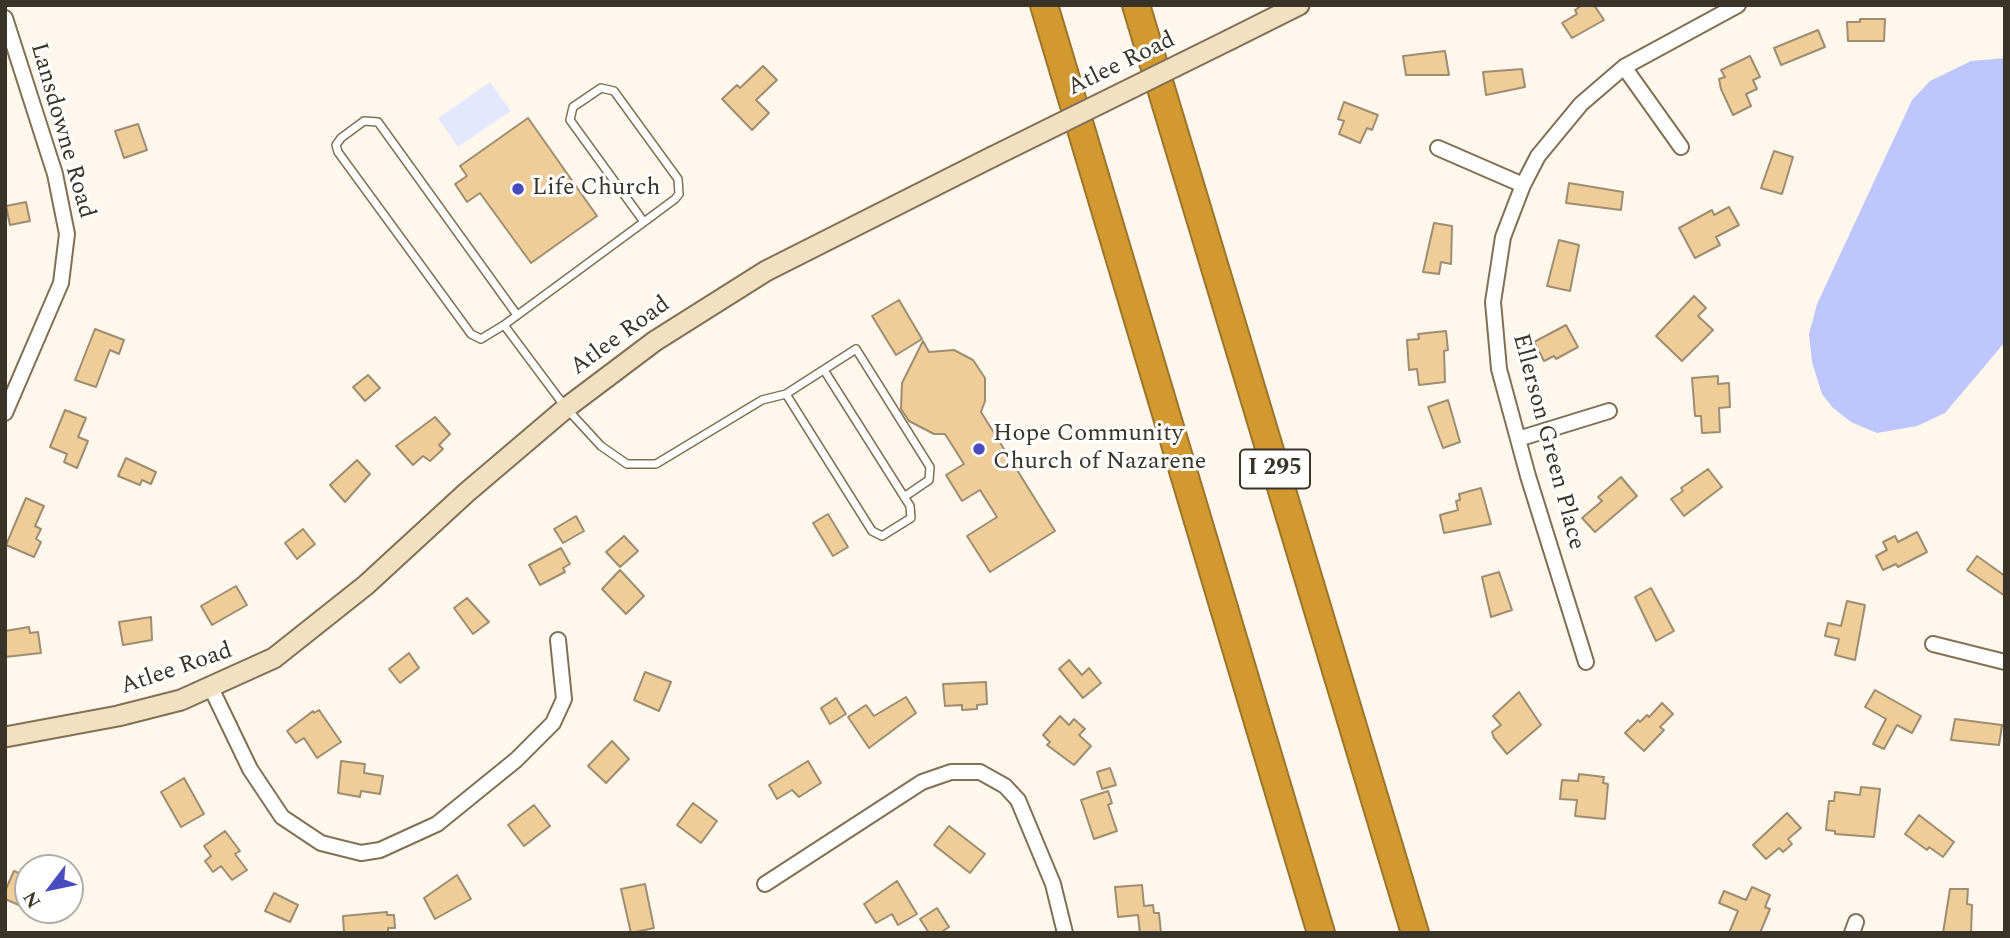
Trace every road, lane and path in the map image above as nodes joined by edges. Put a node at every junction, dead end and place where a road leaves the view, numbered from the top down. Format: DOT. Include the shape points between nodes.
graph roads {
  1 [pos="1044,5"];
  2 [pos="1136,5"];
  3 [pos="1299,5"];
  4 [pos="1738,5"];
  5 [pos="5,18"];
  6 [pos="11,52"];
  7 [pos="1624,67"];
  8 [pos="1681,147"];
  9 [pos="1438,148"];
  10 [pos="1523,185"];
  11 [pos="645,222"];
  12 [pos="517,314"];
  13 [pos="504,325"];
  14 [pos="824,370"];
  15 [pos="786,394"];
  16 [pos="566,408"];
  17 [pos="1609,411"];
  18 [pos="5,413"];
  19 [pos="1518,439"];
  20 [pos="904,497"];
  21 [pos="558,640"];
  22 [pos="1933,644"];
  23 [pos="1586,662"];
  24 [pos="2005,662"];
  25 [pos="211,688"];
  26 [pos="5,737"];
  27 [pos="765,884"];
  28 [pos="1065,933"];
  29 [pos="1321,933"];
  30 [pos="1415,933"];
  1 -- 29 [label="highway"];
  2 -- 30 [label="highway, I 295"];
  3 -- 16 [label="main road, Atlee Road, bridge" via="840,232 712,303"];
  4 -- 7 [label="street, Ellerson Green Place"];
  5 -- 6 [label="street, Lansdowne Road"];
  6 -- 18 [label="street, Lansdowne Road" via="62,200 66,259 61,283"];
  7 -- 8 [label="street"];
  7 -- 10 [label="street, Ellerson Green Place" via="1563,124"];
  9 -- 10 [label="street"];
  10 -- 19 [label="street, Ellerson Green Place" via="1503,237 1493,302 1499,369"];
  11 -- 11 [label="lane" via="679,194 678,179 614,91 601,88 573,107 570,120"];
  11 -- 12 [label="lane"];
  12 -- 13 [label="lane"];
  12 -- 13 [label="lane" via="377,122 364,121 341,138 338,152 471,334 481,340"];
  13 -- 16 [label="lane"];
  14 -- 15 [label="lane"];
  14 -- 20 [label="lane"];
  14 -- 20 [label="lane" via="856,349 932,473"];
  15 -- 16 [label="lane" via="762,400 656,464 642,466 627,464 601,446"];
  15 -- 20 [label="lane" via="872,531 882,536 911,518"];
  16 -- 25 [label="main road, Atlee Road" via="302,639 256,668"];
  17 -- 19 [label="street"];
  19 -- 23 [label="street, Ellerson Green Place"];
  21 -- 25 [label="street" via="564,699 553,723 478,793 436,824 380,850 362,853 332,847 282,817 250,769"];
  22 -- 24 [label="street"];
  25 -- 26 [label="main road, Atlee Road" via="118,716"];
  27 -- 28 [label="street" via="922,782 951,772 980,772 1006,786 1018,800 1053,884"];
}
